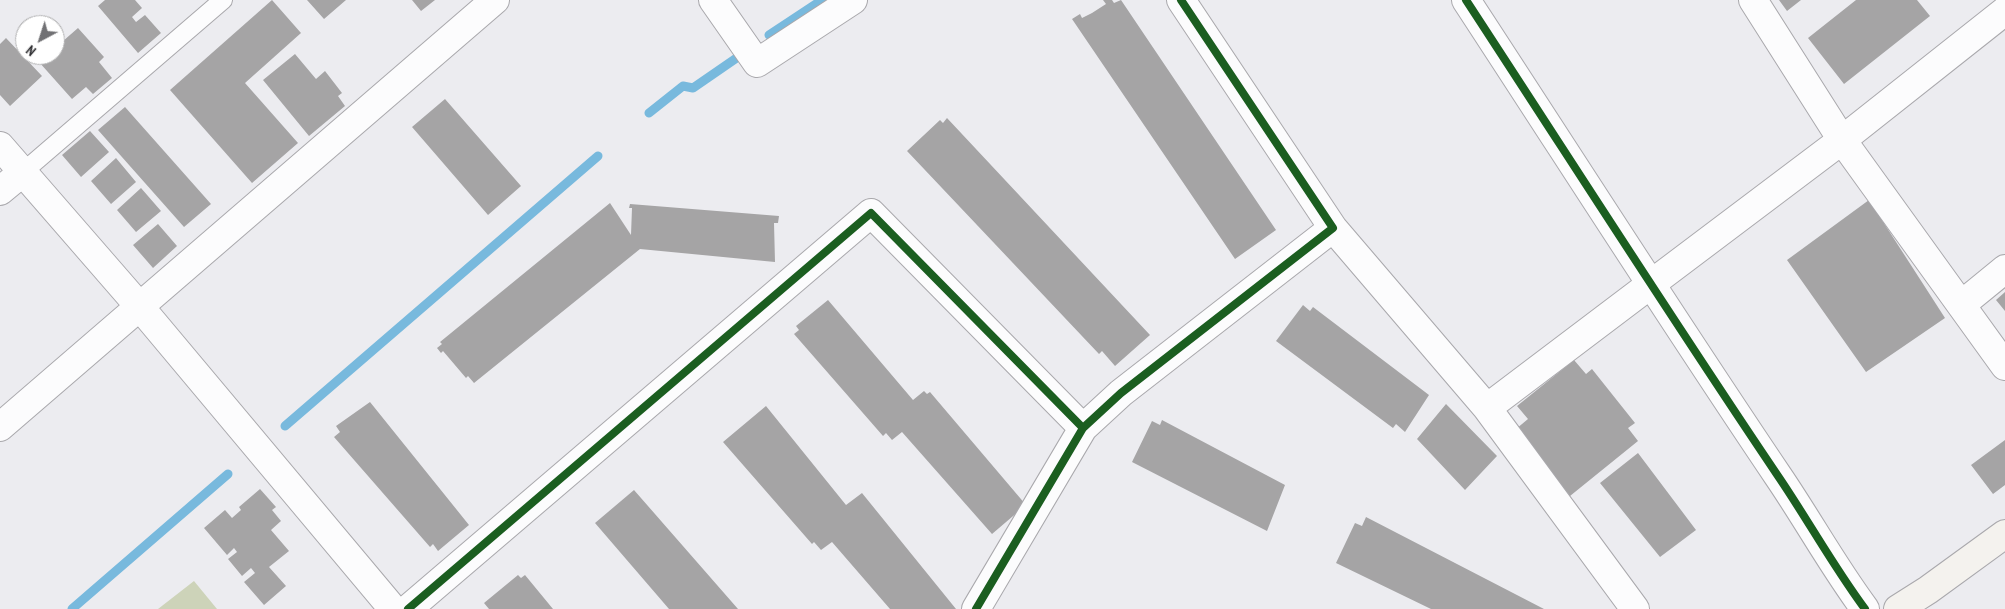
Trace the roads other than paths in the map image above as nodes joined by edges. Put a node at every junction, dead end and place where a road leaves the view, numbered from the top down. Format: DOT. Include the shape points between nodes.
graph roads {
  1 [pos="223,0"];
  2 [pos="495,0"];
  3 [pos="713,0"];
  4 [pos="853,0"];
  5 [pos="1181,0"];
  6 [pos="1466,0"];
  7 [pos="1753,0"];
  8 [pos="2005,11"];
  9 [pos="1842,140"];
  10 [pos="0,146"];
  11 [pos="23,172"];
  12 [pos="0,192"];
  13 [pos="1333,228"];
  14 [pos="2005,269"];
  15 [pos="1651,284"];
  16 [pos="1960,305"];
  17 [pos="140,307"];
  18 [pos="2005,366"];
  19 [pos="1487,408"];
  20 [pos="0,428"];
  21 [pos="1083,428"];
  22 [pos="2005,534"];
  23 [pos="393,609"];
  24 [pos="408,609"];
  25 [pos="976,609"];
  26 [pos="1636,609"];
  27 [pos="1865,609"];
  28 [pos="1898,609"];
  1 -- 11 [label="lane"];
  2 -- 17 [label="street"];
  3 -- 4 [label="street" via="758,64"];
  5 -- 13 [label="street"];
  6 -- 15 [label="street"];
  7 -- 9 [label="street"];
  8 -- 9 [label="street"];
  9 -- 15 [label="street"];
  9 -- 16 [label="street"];
  10 -- 11 [label="street"];
  11 -- 12 [label="street"];
  11 -- 17 [label="street"];
  13 -- 19 [label="street"];
  13 -- 21 [label="street" via="1121,393"];
  14 -- 16 [label="street"];
  15 -- 19 [label="street"];
  15 -- 27 [label="street"];
  16 -- 18 [label="street"];
  17 -- 20 [label="street"];
  17 -- 23 [label="street"];
  19 -- 26 [label="street"];
  21 -- 24 [label="street" via="871,213"];
  21 -- 25 [label="street"];
  22 -- 28 [label="main road"];
}
